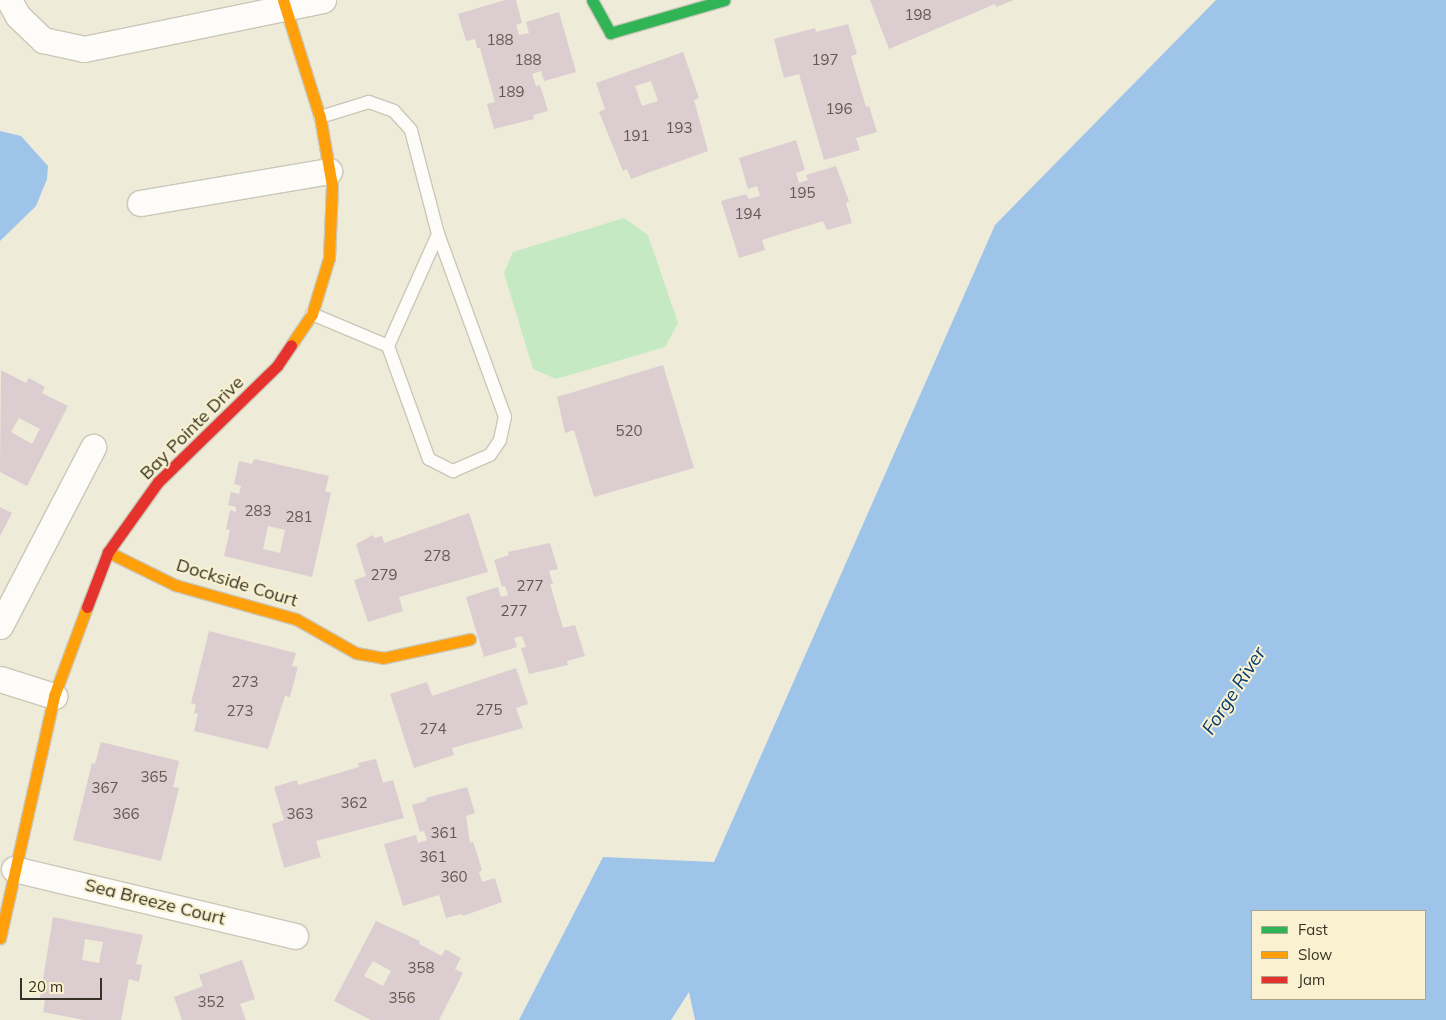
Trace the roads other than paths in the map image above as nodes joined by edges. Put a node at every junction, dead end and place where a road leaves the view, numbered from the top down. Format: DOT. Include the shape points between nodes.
graph roads {
  1 [pos="9,0"];
  2 [pos="323,0"];
  3 [pos="592,0"];
  4 [pos="724,0"];
  5 [pos="285,4"];
  6 [pos="320,117"];
  7 [pos="329,171"];
  8 [pos="140,203"];
  9 [pos="438,234"];
  10 [pos="312,314"];
  11 [pos="388,346"];
  12 [pos="94,447"];
  13 [pos="108,552"];
  14 [pos="0,626"];
  15 [pos="470,639"];
  16 [pos="0,679"];
  17 [pos="54,696"];
  18 [pos="14,869"];
  19 [pos="295,936"];
  20 [pos="0,938"];
  1 -- 5 [label="street" via="18,16 43,40 84,49"];
  2 -- 5 [label="street"];
  3 -- 4 [label="street" via="610,33"];
  5 -- 6 [label="street, Bay Pointe Drive"];
  6 -- 7 [label="street, Bay Pointe Drive"];
  6 -- 9 [label="lane" via="369,102 394,111 411,130"];
  7 -- 8 [label="street"];
  7 -- 10 [label="street, Bay Pointe Drive" via="332,186 329,258"];
  9 -- 11 [label="lane"];
  9 -- 11 [label="lane" via="505,417 500,440 490,455 453,471 429,459"];
  10 -- 11 [label="lane"];
  10 -- 13 [label="street, Bay Pointe Drive" via="277,366 158,482"];
  12 -- 14 [label="street"];
  13 -- 15 [label="street, Dockside Court" via="176,585 296,619 356,653 383,658"];
  13 -- 17 [label="street, Bay Pointe Drive"];
  16 -- 17 [label="street"];
  17 -- 18 [label="street, Bay Pointe Drive"];
  18 -- 19 [label="street, Sea Breeze Court"];
  18 -- 20 [label="street, Bay Pointe Drive"];
}
